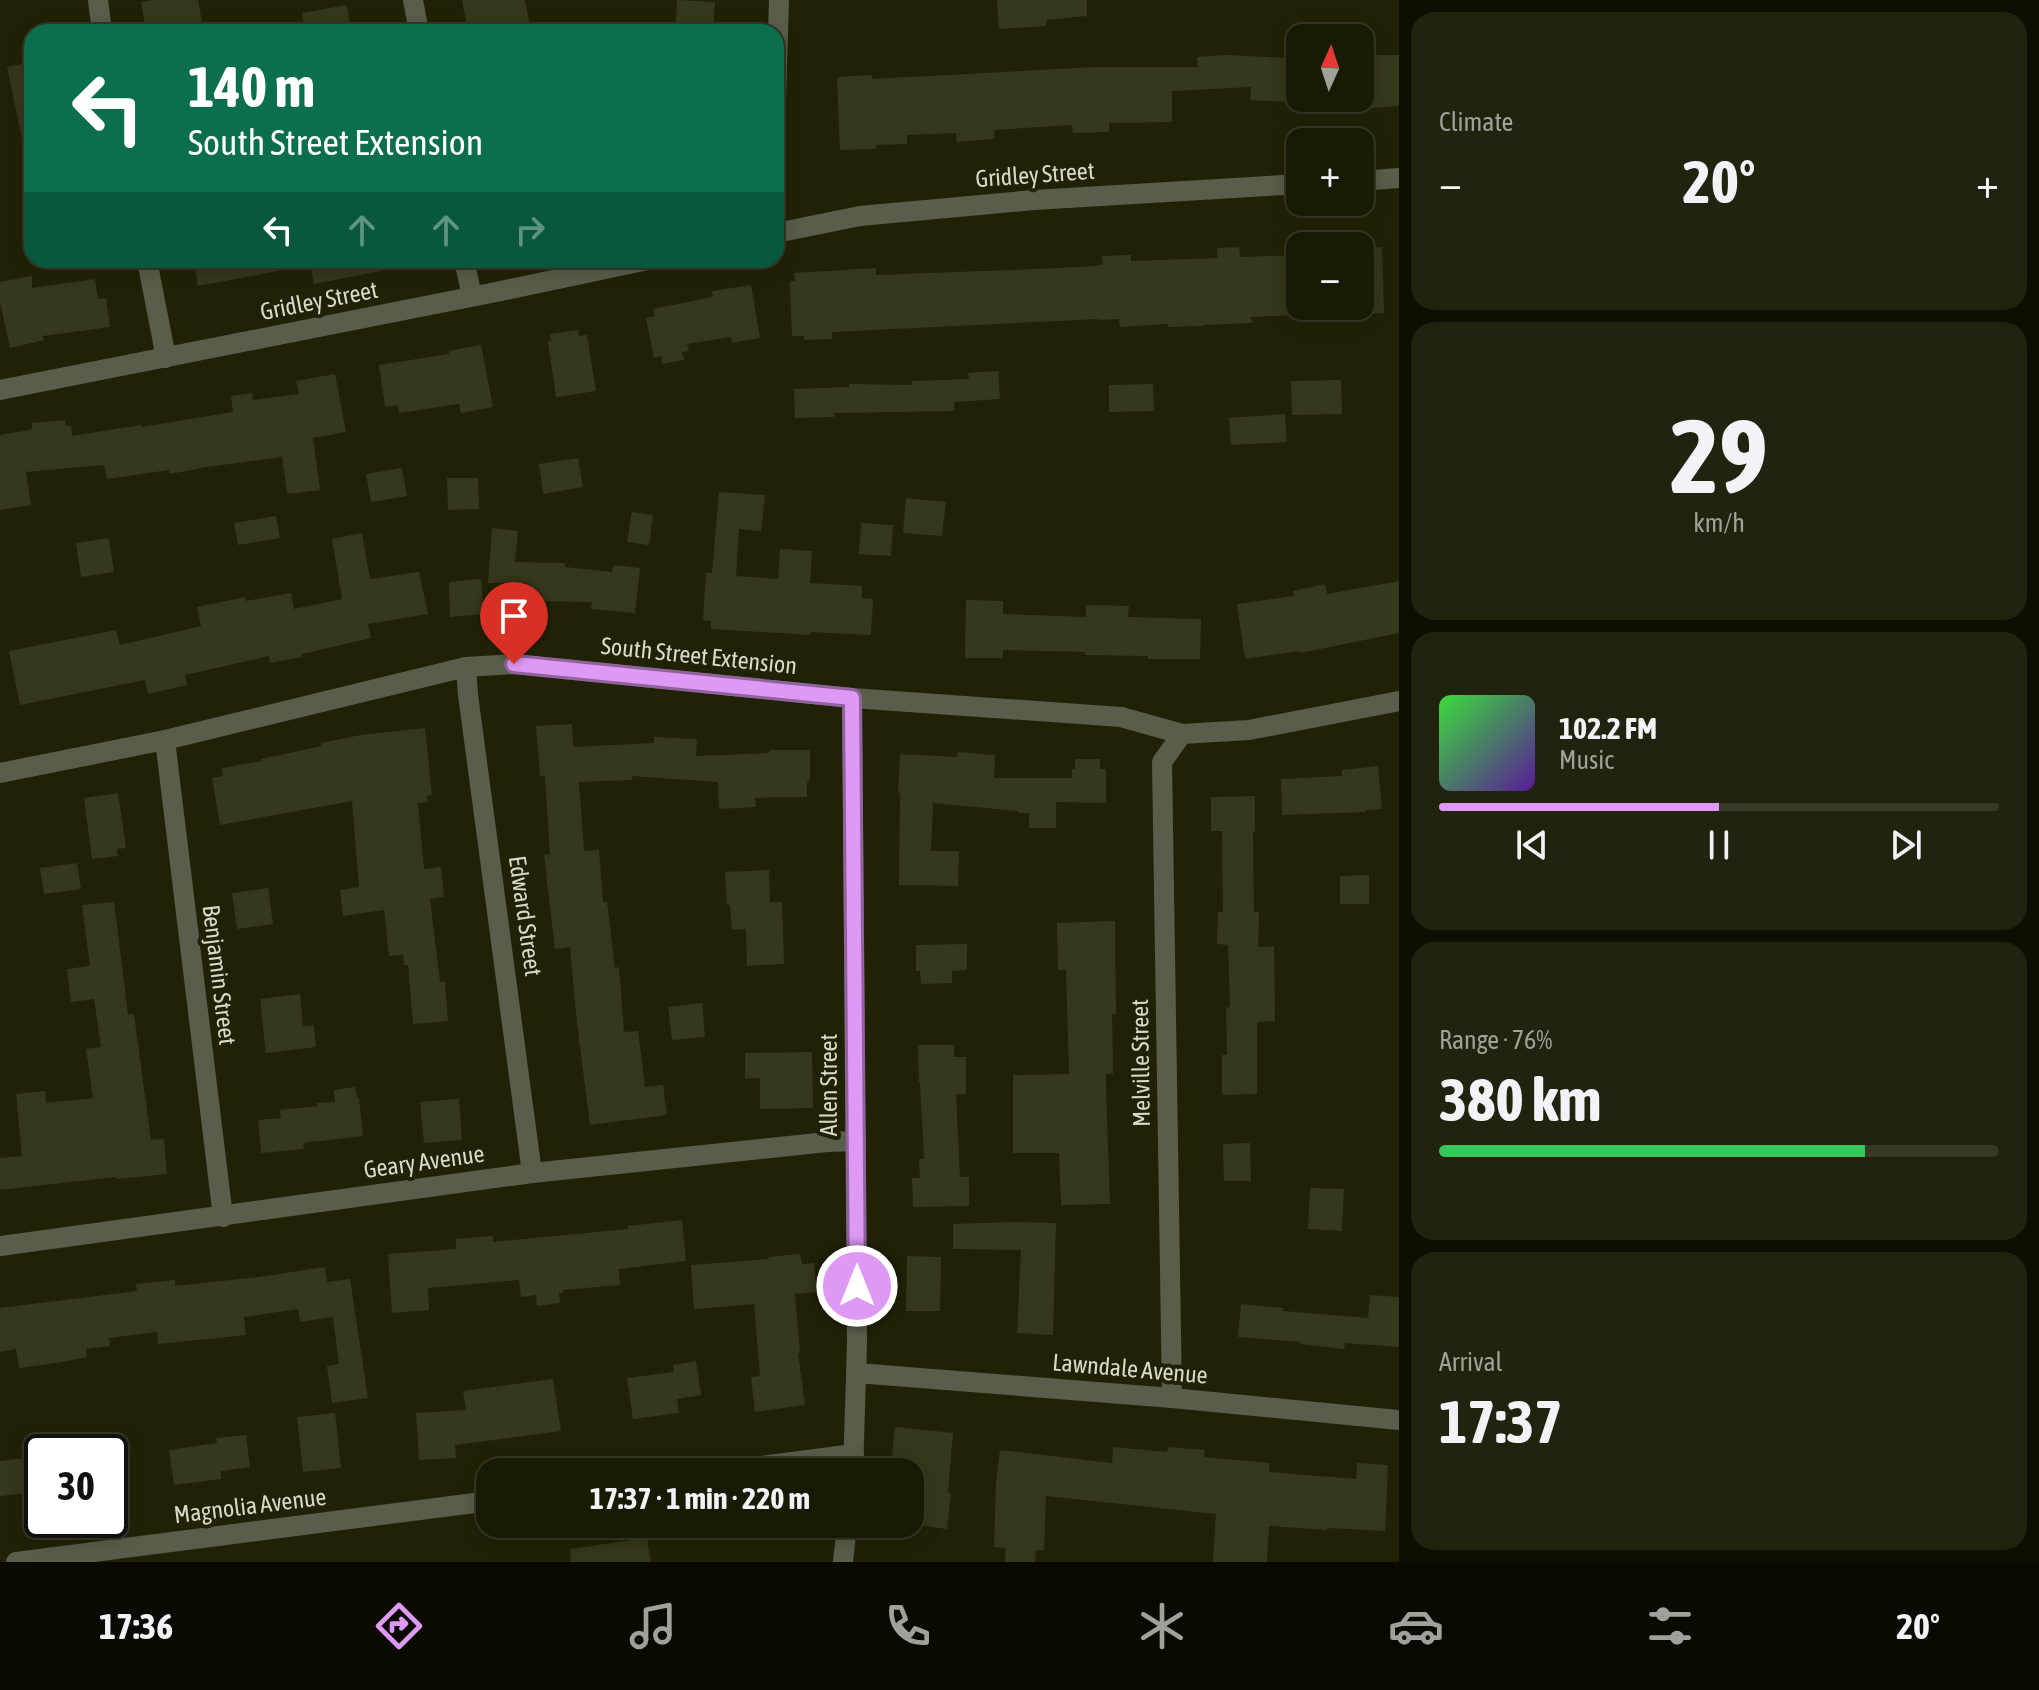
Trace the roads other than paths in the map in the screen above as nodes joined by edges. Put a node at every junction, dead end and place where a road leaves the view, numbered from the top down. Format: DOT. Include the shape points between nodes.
graph roads {
  1 [pos="98,0"];
  2 [pos="413,0"];
  3 [pos="779,0"];
  4 [pos="101,24"];
  5 [pos="418,24"];
  6 [pos="778,24"];
  7 [pos="1399,178"];
  8 [pos="1374,180"];
  9 [pos="1286,185"];
  10 [pos="784,230"];
  11 [pos="149,268"];
  12 [pos="466,268"];
  13 [pos="609,268"];
  14 [pos="472,296"];
  15 [pos="166,358"];
  16 [pos="0,390"];
  17 [pos="466,667"];
  18 [pos="852,698"];
  19 [pos="1399,701"];
  20 [pos="1182,734"];
  21 [pos="165,740"];
  22 [pos="0,773"];
  23 [pos="856,1141"];
  24 [pos="532,1173"];
  25 [pos="223,1217"];
  26 [pos="0,1246"];
  27 [pos="857,1373"];
  28 [pos="1172,1398"];
  29 [pos="1399,1420"];
  30 [pos="854,1458"];
  31 [pos="476,1503"];
  32 [pos="846,1538"];
  33 [pos="16,1562"];
  34 [pos="843,1562"];
  1 -- 4 [label="street"];
  2 -- 5 [label="street"];
  3 -- 6 [label="street"];
  7 -- 8 [label="street"];
  9 -- 10 [label="street, Gridley Street" via="1034,200 860,216"];
  11 -- 15 [label="street"];
  12 -- 14 [label="street"];
  13 -- 14 [label="street, Gridley Street"];
  14 -- 15 [label="street, Gridley Street"];
  15 -- 16 [label="street, Gridley Street"];
  17 -- 18 [label="street, South Street Extension" via="514,664"];
  17 -- 21 [label="street, South Street Extension"];
  17 -- 24 [label="street, Edward Street"];
  18 -- 20 [label="street, South Street Extension" via="1121,717"];
  18 -- 23 [label="street, Allen Street"];
  19 -- 20 [label="street, South Street Extension" via="1249,730"];
  20 -- 28 [label="street, Melville Street" via="1162,762"];
  21 -- 22 [label="street, South Street Extension"];
  21 -- 25 [label="street, Benjamin Street"];
  23 -- 24 [label="street, Geary Avenue"];
  23 -- 27 [label="street, Allen Street"];
  24 -- 25 [label="street, Geary Avenue"];
  25 -- 26 [label="street, Geary Avenue"];
  27 -- 28 [label="street, Lawndale Avenue"];
  27 -- 30 [label="street, Allen Street"];
  28 -- 29 [label="street, Lawndale Avenue"];
  31 -- 33 [label="street, Magnolia Avenue"];
  32 -- 34 [label="street"];
}
